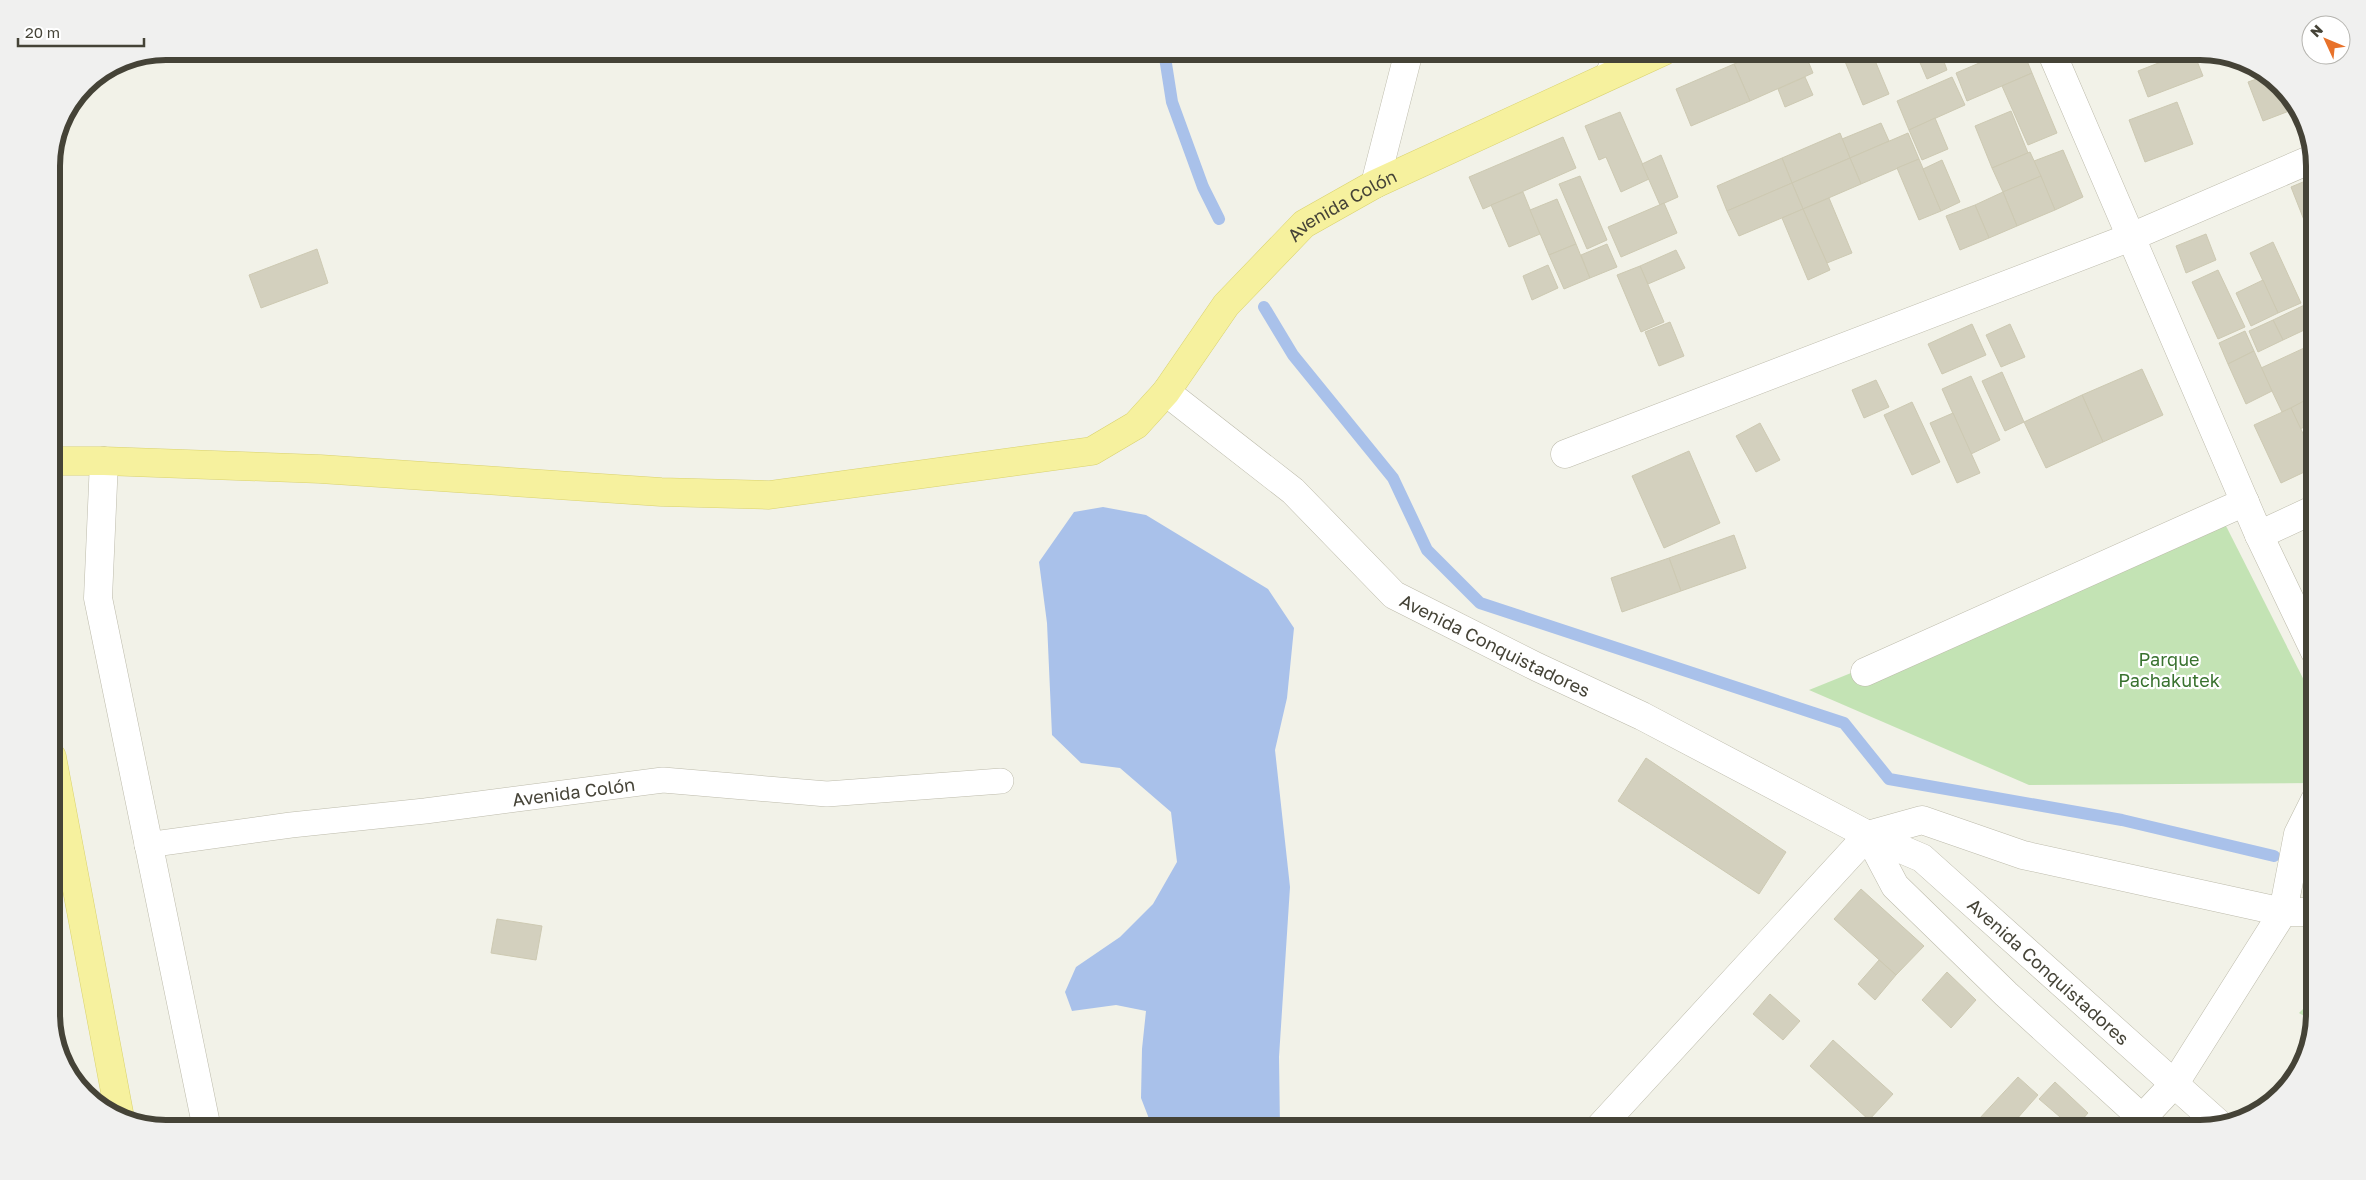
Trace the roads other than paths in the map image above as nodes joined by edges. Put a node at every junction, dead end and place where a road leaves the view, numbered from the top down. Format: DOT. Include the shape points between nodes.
graph roads {
  1 [pos="1407,60"];
  2 [pos="1616,60"];
  3 [pos="1644,60"];
  4 [pos="2055,60"];
  5 [pos="1608,76"];
  6 [pos="2306,161"];
  7 [pos="1375,184"];
  8 [pos="2131,237"];
  9 [pos="1166,392"];
  10 [pos="1565,454"];
  11 [pos="60,461"];
  12 [pos="104,461"];
  13 [pos="2245,502"];
  14 [pos="2306,513"];
  15 [pos="2259,535"];
  16 [pos="2306,633"];
  17 [pos="1865,672"];
  18 [pos="1001,781"];
  19 [pos="60,799"];
  20 [pos="2306,818"];
  21 [pos="1868,835"];
  22 [pos="147,845"];
  23 [pos="2283,912"];
  24 [pos="2306,912"];
  25 [pos="2175,1083"];
  26 [pos="118,1109"];
  27 [pos="2214,1119"];
  28 [pos="205,1120"];
  29 [pos="1606,1120"];
  30 [pos="2138,1120"];
  31 [pos="2147,1120"];
  1 -- 7 [label="street"];
  2 -- 5 [label="street"];
  3 -- 5 [label="main road, Avenida Colón"];
  4 -- 8 [label="street"];
  5 -- 7 [label="main road, Avenida Colón"];
  6 -- 8 [label="street"];
  7 -- 9 [label="main road, Avenida Colón" via="1304,224 1226,305"];
  8 -- 10 [label="street"];
  8 -- 13 [label="street"];
  9 -- 12 [label="main road, Avenida Colón" via="1136,425 1092,451 770,495 661,492 320,469"];
  9 -- 21 [label="street, Avenida Conquistadores" via="1293,491 1394,595 1642,716"];
  11 -- 12 [label="main road"];
  12 -- 22 [label="street" via="98,598"];
  13 -- 15 [label="street"];
  13 -- 17 [label="street"];
  14 -- 15 [label="street"];
  15 -- 16 [label="street"];
  18 -- 22 [label="lane, Avenida Colón" via="827,794 663,780"];
  19 -- 26 [label="main road"];
  20 -- 23 [label="street" via="2298,834"];
  21 -- 23 [label="street" via="1922,820 2023,855"];
  21 -- 25 [label="street, Avenida Conquistadores" via="1922,858"];
  21 -- 29 [label="street"];
  21 -- 30 [label="street" via="1894,886"];
  22 -- 28 [label="street"];
  23 -- 24 [label="street"];
  23 -- 25 [label="street"];
  25 -- 27 [label="street, Avenida Conquistadores"];
  25 -- 31 [label="street"];
}
